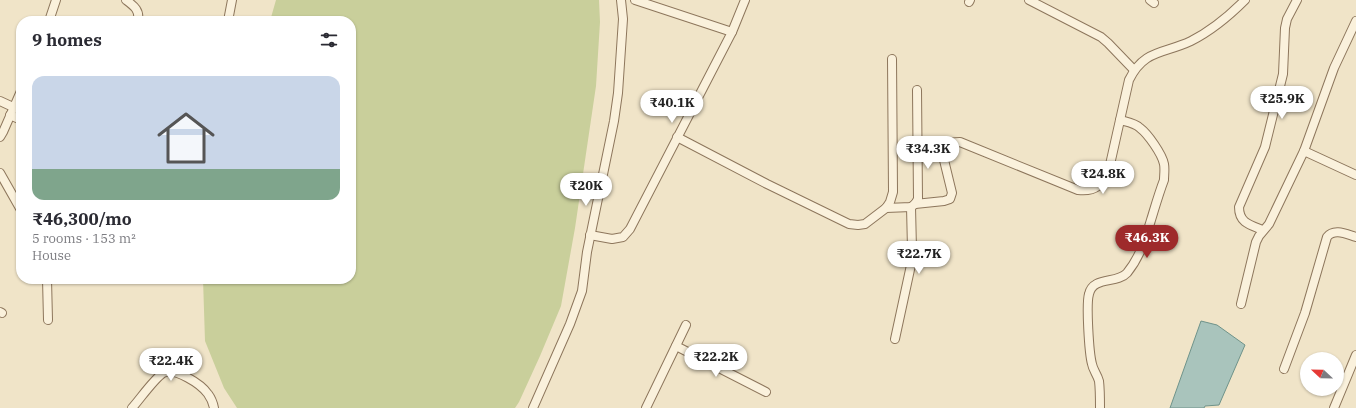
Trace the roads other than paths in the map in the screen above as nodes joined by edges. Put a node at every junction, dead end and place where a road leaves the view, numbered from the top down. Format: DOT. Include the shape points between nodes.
graph roads {
  1 [pos="56,0"];
  2 [pos="126,0"];
  3 [pos="231,0"];
  4 [pos="621,0"];
  5 [pos="635,0"];
  6 [pos="746,0"];
  7 [pos="1029,0"];
  8 [pos="1244,0"];
  9 [pos="1297,0"];
  10 [pos="51,16"];
  11 [pos="139,16"];
  12 [pos="229,16"];
  13 [pos="1356,21"];
  14 [pos="732,32"];
  15 [pos="892,59"];
  16 [pos="1134,70"];
  17 [pos="917,90"];
  18 [pos="0,101"];
  19 [pos="16,102"];
  20 [pos="12,111"];
  21 [pos="16,115"];
  22 [pos="1120,120"];
  23 [pos="0,136"];
  24 [pos="677,137"];
  25 [pos="1304,151"];
  26 [pos="0,173"];
  27 [pos="1356,175"];
  28 [pos="16,201"];
  29 [pos="913,206"];
  30 [pos="886,208"];
  31 [pos="1263,230"];
  32 [pos="590,235"];
  33 [pos="1356,237"];
  34 [pos="47,284"];
  35 [pos="1241,304"];
  36 [pos="48,320"];
  37 [pos="686,325"];
  38 [pos="894,339"];
  39 [pos="676,346"];
  40 [pos="1356,354"];
  41 [pos="1284,368"];
  42 [pos="766,392"];
  43 [pos="132,408"];
  44 [pos="214,408"];
  45 [pos="533,408"];
  46 [pos="646,408"];
  47 [pos="1100,408"];
  48 [pos="1334,408"];
  1 -- 10 [label="street"];
  2 -- 11 [label="street" via="138,10"];
  3 -- 12 [label="street"];
  4 -- 32 [label="street" via="623,19 618,94"];
  5 -- 14 [label="street"];
  6 -- 14 [label="street"];
  7 -- 16 [label="street" via="1101,37"];
  8 -- 16 [label="street" via="1233,12 1205,32 1190,41 1151,55"];
  9 -- 31 [label="street" via="1285,28 1283,74 1265,147 1239,207 1239,214 1244,222"];
  13 -- 25 [label="street" via="1334,68"];
  14 -- 24 [label="street"];
  15 -- 30 [label="street" via="893,192"];
  16 -- 22 [label="street" via="1129,80"];
  17 -- 29 [label="street" via="918,199"];
  18 -- 20 [label="street"];
  19 -- 20 [label="street"];
  20 -- 21 [label="street"];
  20 -- 23 [label="street"];
  22 -- 29 [label="street" via="1109,169 1104,181 1096,188 1078,190 960,142 951,142 943,150 952,193 950,199"];
  22 -- 47 [label="street" via="1135,125 1148,135 1164,164 1165,171 1144,247 1125,274 1116,279 1100,282 1089,292 1090,356 1099,383"];
  24 -- 30 [label="street" via="849,224 865,224"];
  24 -- 32 [label="street" via="630,229 623,237 612,239"];
  25 -- 27 [label="street"];
  25 -- 31 [label="street" via="1269,224"];
  26 -- 28 [label="street"];
  29 -- 30 [label="street"];
  29 -- 38 [label="street" via="910,265"];
  31 -- 35 [label="street" via="1256,242"];
  32 -- 45 [label="street" via="582,291"];
  33 -- 41 [label="street" via="1334,231 1327,237"];
  34 -- 36 [label="street"];
  37 -- 39 [label="street"];
  39 -- 42 [label="street"];
  39 -- 46 [label="street"];
  40 -- 48 [label="street"];
  43 -- 44 [label="street" via="158,378 164,373 171,372 180,373 205,390 210,395"];
}
